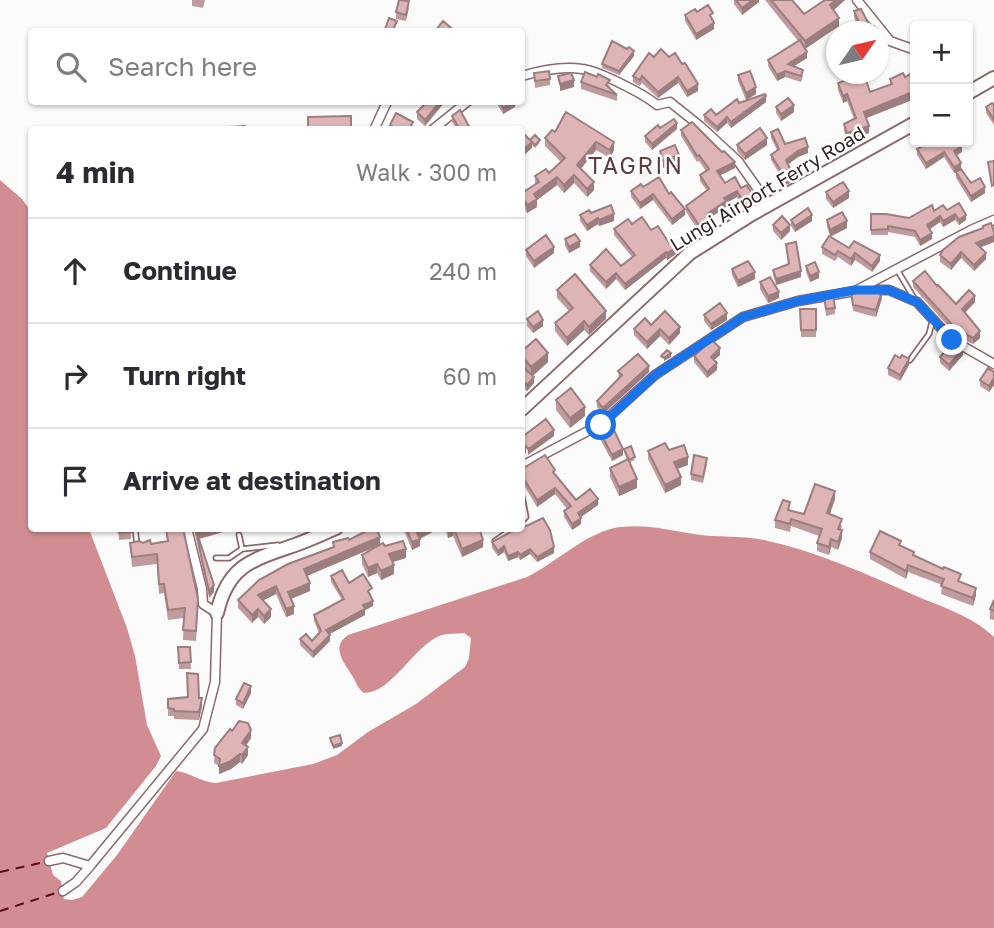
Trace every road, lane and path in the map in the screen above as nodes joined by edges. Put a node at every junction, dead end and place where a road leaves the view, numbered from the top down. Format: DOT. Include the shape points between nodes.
graph roads {
  1 [pos="857,0"];
  2 [pos="910,48"];
  3 [pos="525,75"];
  4 [pos="994,78"];
  5 [pos="973,90"];
  6 [pos="386,105"];
  7 [pos="463,105"];
  8 [pos="376,126"];
  9 [pos="437,126"];
  10 [pos="910,126"];
  11 [pos="769,205"];
  12 [pos="994,220"];
  13 [pos="896,268"];
  14 [pos="855,290"];
  15 [pos="917,302"];
  16 [pos="933,320"];
  17 [pos="910,360"];
  18 [pos="994,364"];
  19 [pos="525,402"];
  20 [pos="525,464"];
  21 [pos="135,532"];
  22 [pos="188,532"];
  23 [pos="326,532"];
  24 [pos="507,532"];
  25 [pos="239,535"];
  26 [pos="493,542"];
  27 [pos="298,544"];
  28 [pos="137,547"];
  29 [pos="242,549"];
  30 [pos="216,558"];
  31 [pos="217,613"];
  32 [pos="49,861"];
  33 [pos="90,866"];
  34 [pos="62,891"];
  1 -- 2 [label="street" via="890,41"];
  3 -- 11 [label="street" via="583,69 657,105 670,102 738,161"];
  4 -- 5 [label="main road"];
  6 -- 8 [label="street"];
  7 -- 9 [label="street"];
  10 -- 11 [label="main road, Lungi Airport Ferry Road"];
  11 -- 19 [label="main road, Lungi Airport Ferry Road" via="671,268"];
  12 -- 13 [label="street"];
  13 -- 14 [label="street"];
  13 -- 15 [label="lane"];
  14 -- 15 [label="street" via="889,290"];
  14 -- 20 [label="street" via="743,317 655,375 601,425"];
  15 -- 16 [label="street"];
  16 -- 17 [label="lane" via="929,334"];
  16 -- 18 [label="street" via="952,340"];
  21 -- 28 [label="lane"];
  22 -- 31 [label="street" via="203,604"];
  23 -- 27 [label="main road"];
  24 -- 26 [label="lane"];
  25 -- 29 [label="lane"];
  27 -- 29 [label="lane"];
  27 -- 31 [label="main road" via="241,566 221,593"];
  29 -- 30 [label="lane" via="229,558"];
  31 -- 33 [label="street" via="215,682 202,729"];
  32 -- 33 [label="street" via="63,858"];
  33 -- 34 [label="street"];
}
